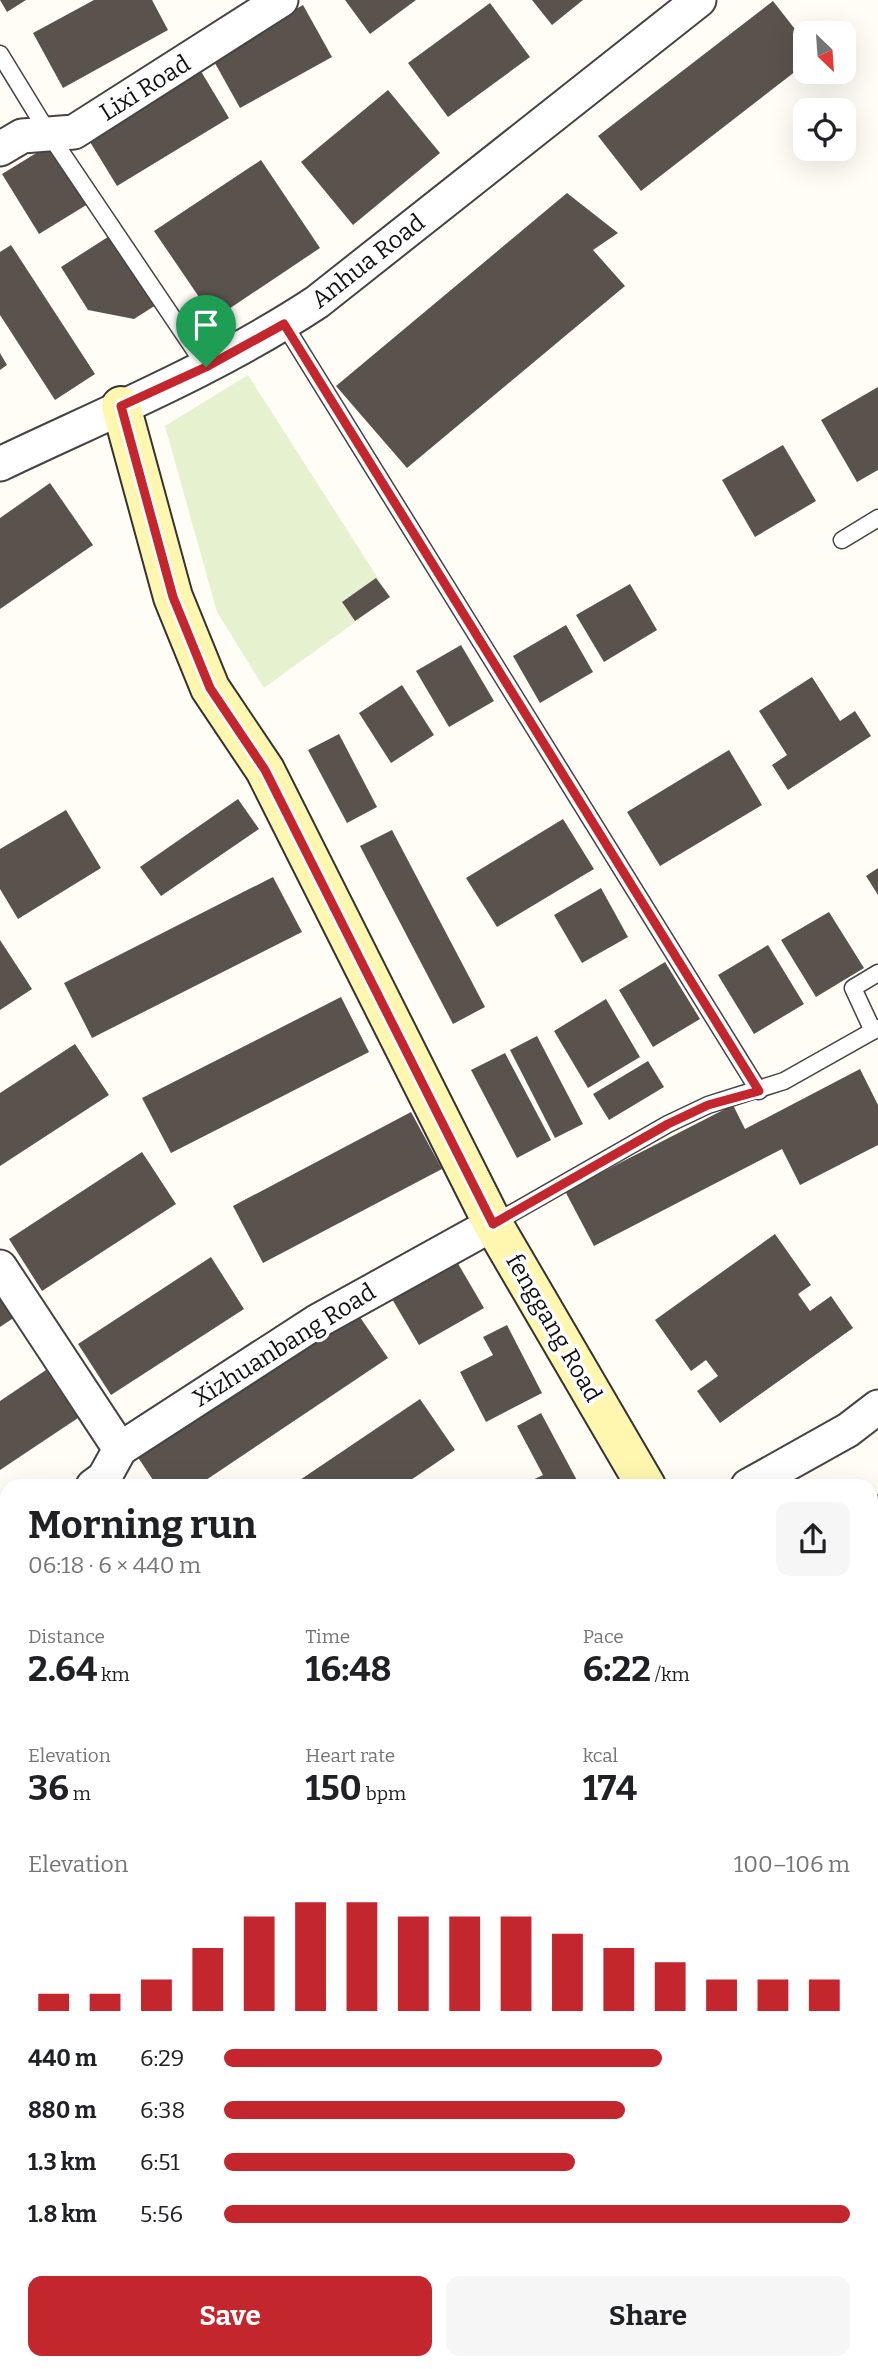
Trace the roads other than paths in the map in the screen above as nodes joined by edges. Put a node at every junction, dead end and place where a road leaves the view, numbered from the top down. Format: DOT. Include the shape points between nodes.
graph roads {
  1 [pos="281,0"];
  2 [pos="699,0"];
  3 [pos="0,54"];
  4 [pos="49,134"];
  5 [pos="0,149"];
  6 [pos="284,324"];
  7 [pos="206,367"];
  8 [pos="121,406"];
  9 [pos="0,464"];
  10 [pos="878,518"];
  11 [pos="842,540"];
  12 [pos="878,973"];
  13 [pos="876,1029"];
  14 [pos="759,1091"];
  15 [pos="493,1224"];
  16 [pos="0,1267"];
  17 [pos="878,1407"];
  18 [pos="120,1449"];
  19 [pos="103,1479"];
  20 [pos="642,1479"];
  21 [pos="760,1479"];
  1 -- 4 [label="street, Lixi Road" via="74,132"];
  2 -- 6 [label="street, Anhua Road"];
  3 -- 4 [label="lane"];
  4 -- 5 [label="street, Lixi Road" via="22,136"];
  4 -- 7 [label="lane"];
  6 -- 7 [label="street, Anhua Road"];
  6 -- 14 [label="lane"];
  7 -- 8 [label="street, Anhua Road"];
  8 -- 9 [label="street, Anhua Road"];
  8 -- 15 [label="street, fenggang Road" via="173,597 210,688 265,770"];
  10 -- 11 [label="lane"];
  12 -- 13 [label="lane" via="853,988"];
  13 -- 14 [label="lane"];
  14 -- 15 [label="lane" via="708,1105 668,1124"];
  15 -- 18 [label="street, Xizhuanbang Road" via="316,1322"];
  15 -- 20 [label="street, fenggang Road"];
  16 -- 18 [label="street"];
  17 -- 21 [label="street" via="848,1430"];
  18 -- 19 [label="street, Xizhuanbang Road"];
}
